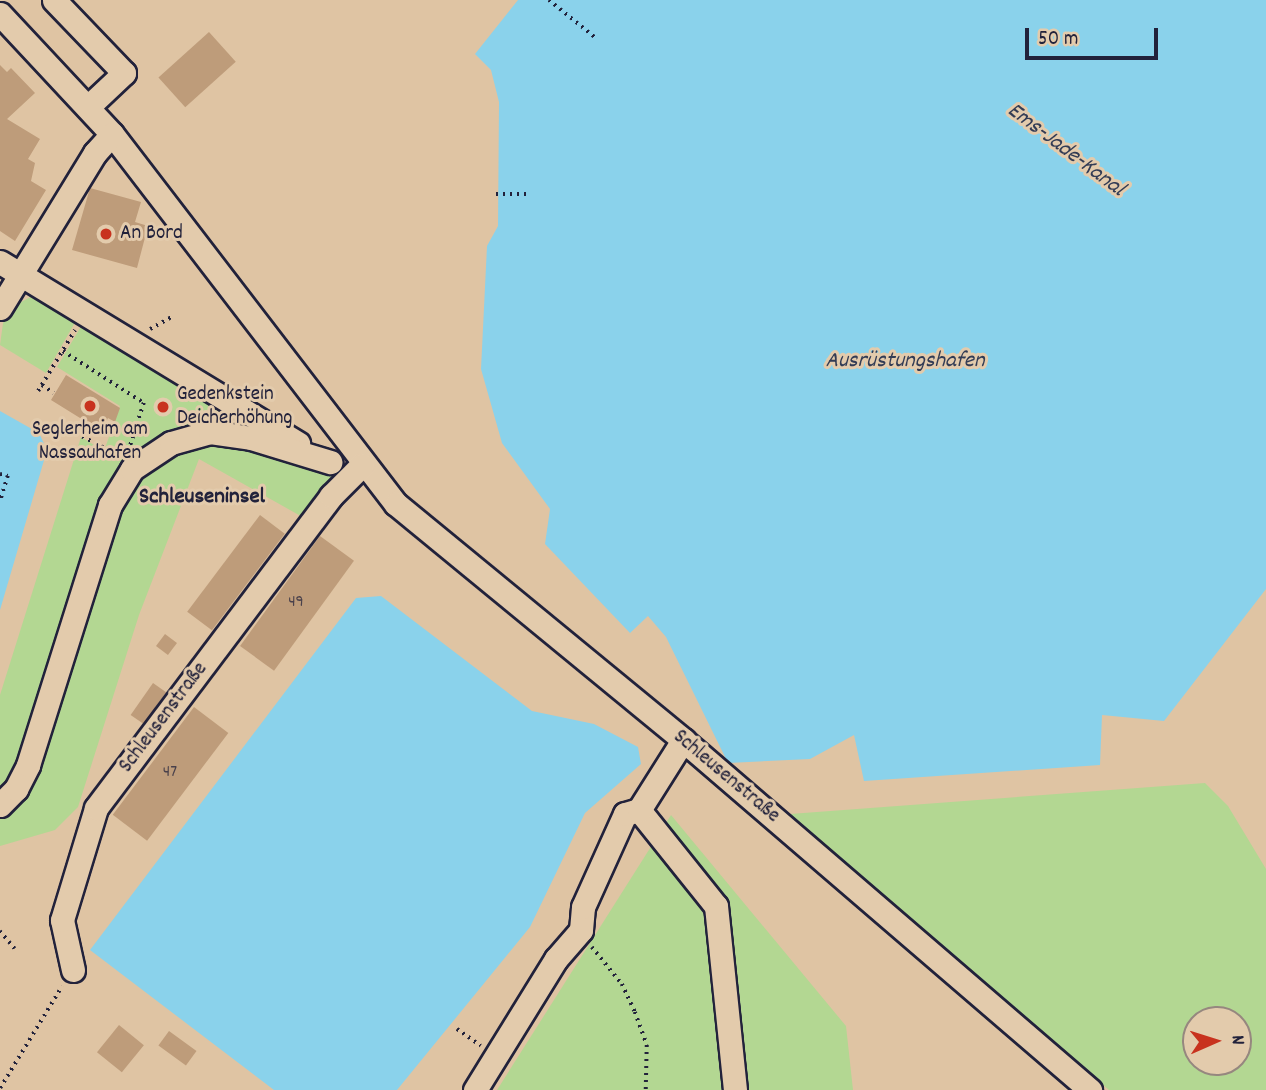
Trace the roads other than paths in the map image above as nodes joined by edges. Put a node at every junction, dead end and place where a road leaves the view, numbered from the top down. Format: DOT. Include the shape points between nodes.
graph roads {
  1 [pos="54,0"];
  2 [pos="0,14"];
  3 [pos="89,106"];
  4 [pos="113,134"];
  5 [pos="0,262"];
  6 [pos="20,275"];
  7 [pos="0,308"];
  8 [pos="330,462"];
  9 [pos="357,469"];
  10 [pos="683,740"];
  11 [pos="0,805"];
  12 [pos="639,810"];
  13 [pos="73,970"];
  14 [pos="475,1090"];
  15 [pos="735,1090"];
  16 [pos="1090,1090"];
  1 -- 3 [label="street" via="124,73"];
  2 -- 3 [label="street, Schleusenstraße"];
  3 -- 4 [label="street, Schleusenstraße"];
  4 -- 6 [label="street" via="95,153"];
  4 -- 9 [label="street, Schleusenstraße"];
  5 -- 6 [label="street"];
  6 -- 7 [label="street"];
  6 -- 8 [label="street"];
  8 -- 9 [label="street"];
  8 -- 11 [label="street" via="251,438 210,432 172,443 132,469 110,505 28,765 16,789"];
  9 -- 10 [label="street, Schleusenstraße"];
  9 -- 13 [label="street, Schleusenstraße" via="96,808 62,920"];
  10 -- 12 [label="street"];
  10 -- 16 [label="street, Schleusenstraße"];
  12 -- 14 [label="street" via="625,814 583,907 581,930 556,959"];
  12 -- 15 [label="street" via="716,906"];
}
